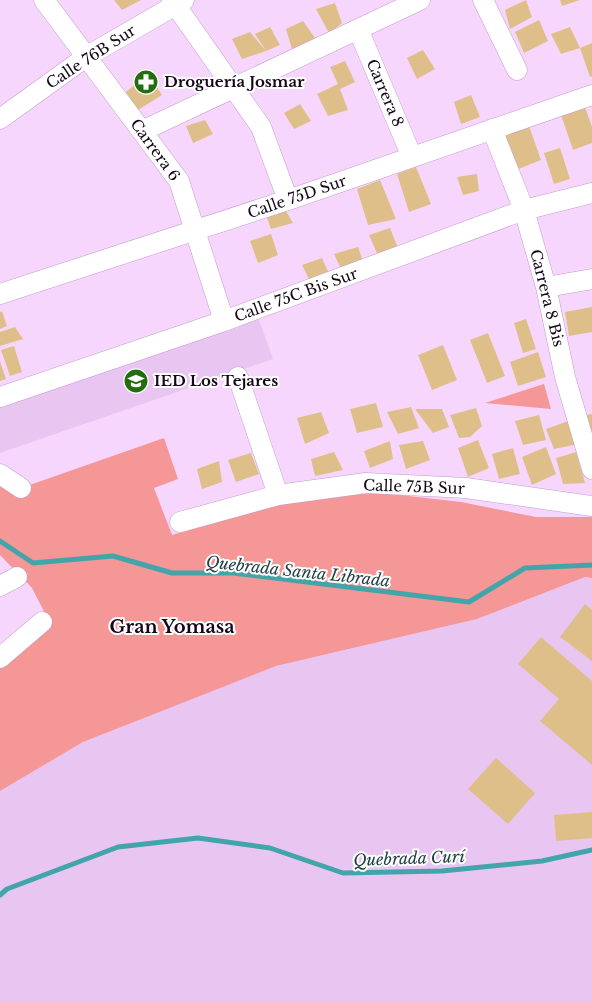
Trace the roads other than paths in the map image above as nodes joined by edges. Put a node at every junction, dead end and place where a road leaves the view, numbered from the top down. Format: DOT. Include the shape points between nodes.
graph roads {
  1 [pos="44,0"];
  2 [pos="420,0"];
  3 [pos="483,0"];
  4 [pos="178,2"];
  5 [pos="358,29"];
  6 [pos="86,57"];
  7 [pos="518,70"];
  8 [pos="234,88"];
  9 [pos="592,94"];
  10 [pos="0,119"];
  11 [pos="492,129"];
  12 [pos="142,131"];
  13 [pos="412,157"];
  14 [pos="592,193"];
  15 [pos="288,200"];
  16 [pos="524,210"];
  17 [pos="194,231"];
  18 [pos="592,279"];
  19 [pos="546,287"];
  20 [pos="0,294"];
  21 [pos="224,321"];
  22 [pos="238,377"];
  23 [pos="0,397"];
  24 [pos="592,469"];
  25 [pos="0,474"];
  26 [pos="21,488"];
  27 [pos="278,494"];
  28 [pos="592,506"];
  29 [pos="180,522"];
  30 [pos="42,622"];
  31 [pos="0,658"];
  1 -- 6 [label="street, Carrera 6"];
  2 -- 5 [label="street"];
  3 -- 7 [label="street"];
  4 -- 6 [label="street, Calle 76B Sur"];
  4 -- 8 [label="street"];
  5 -- 8 [label="street"];
  5 -- 13 [label="street, Carrera 8"];
  6 -- 10 [label="street, Calle 76B Sur"];
  6 -- 12 [label="street, Carrera 6"];
  8 -- 12 [label="street"];
  8 -- 15 [label="street" via="261,126"];
  9 -- 11 [label="street, Calle 75D Sur"];
  11 -- 13 [label="street, Calle 75D Sur"];
  11 -- 16 [label="street, Carrera 8 Bis"];
  12 -- 17 [label="street, Carrera 6" via="179,181"];
  13 -- 15 [label="street, Calle 75D Sur"];
  14 -- 16 [label="street, Calle 75C Bis Sur"];
  15 -- 17 [label="street, Calle 75D Sur"];
  16 -- 19 [label="street, Carrera 8 Bis"];
  16 -- 21 [label="street, Calle 75C Bis Sur"];
  17 -- 20 [label="street, Calle 75D Sur"];
  17 -- 21 [label="street, Carrera 6"];
  18 -- 19 [label="street"];
  19 -- 24 [label="street, Carrera 8 Bis" via="565,377"];
  21 -- 23 [label="street, Calle 75C Bis Sur"];
  22 -- 27 [label="street"];
  25 -- 26 [label="street"];
  27 -- 28 [label="street, Calle 75B Sur" via="366,483 466,488"];
  27 -- 29 [label="street, Calle 75B Sur"];
  30 -- 31 [label="street"];
}
